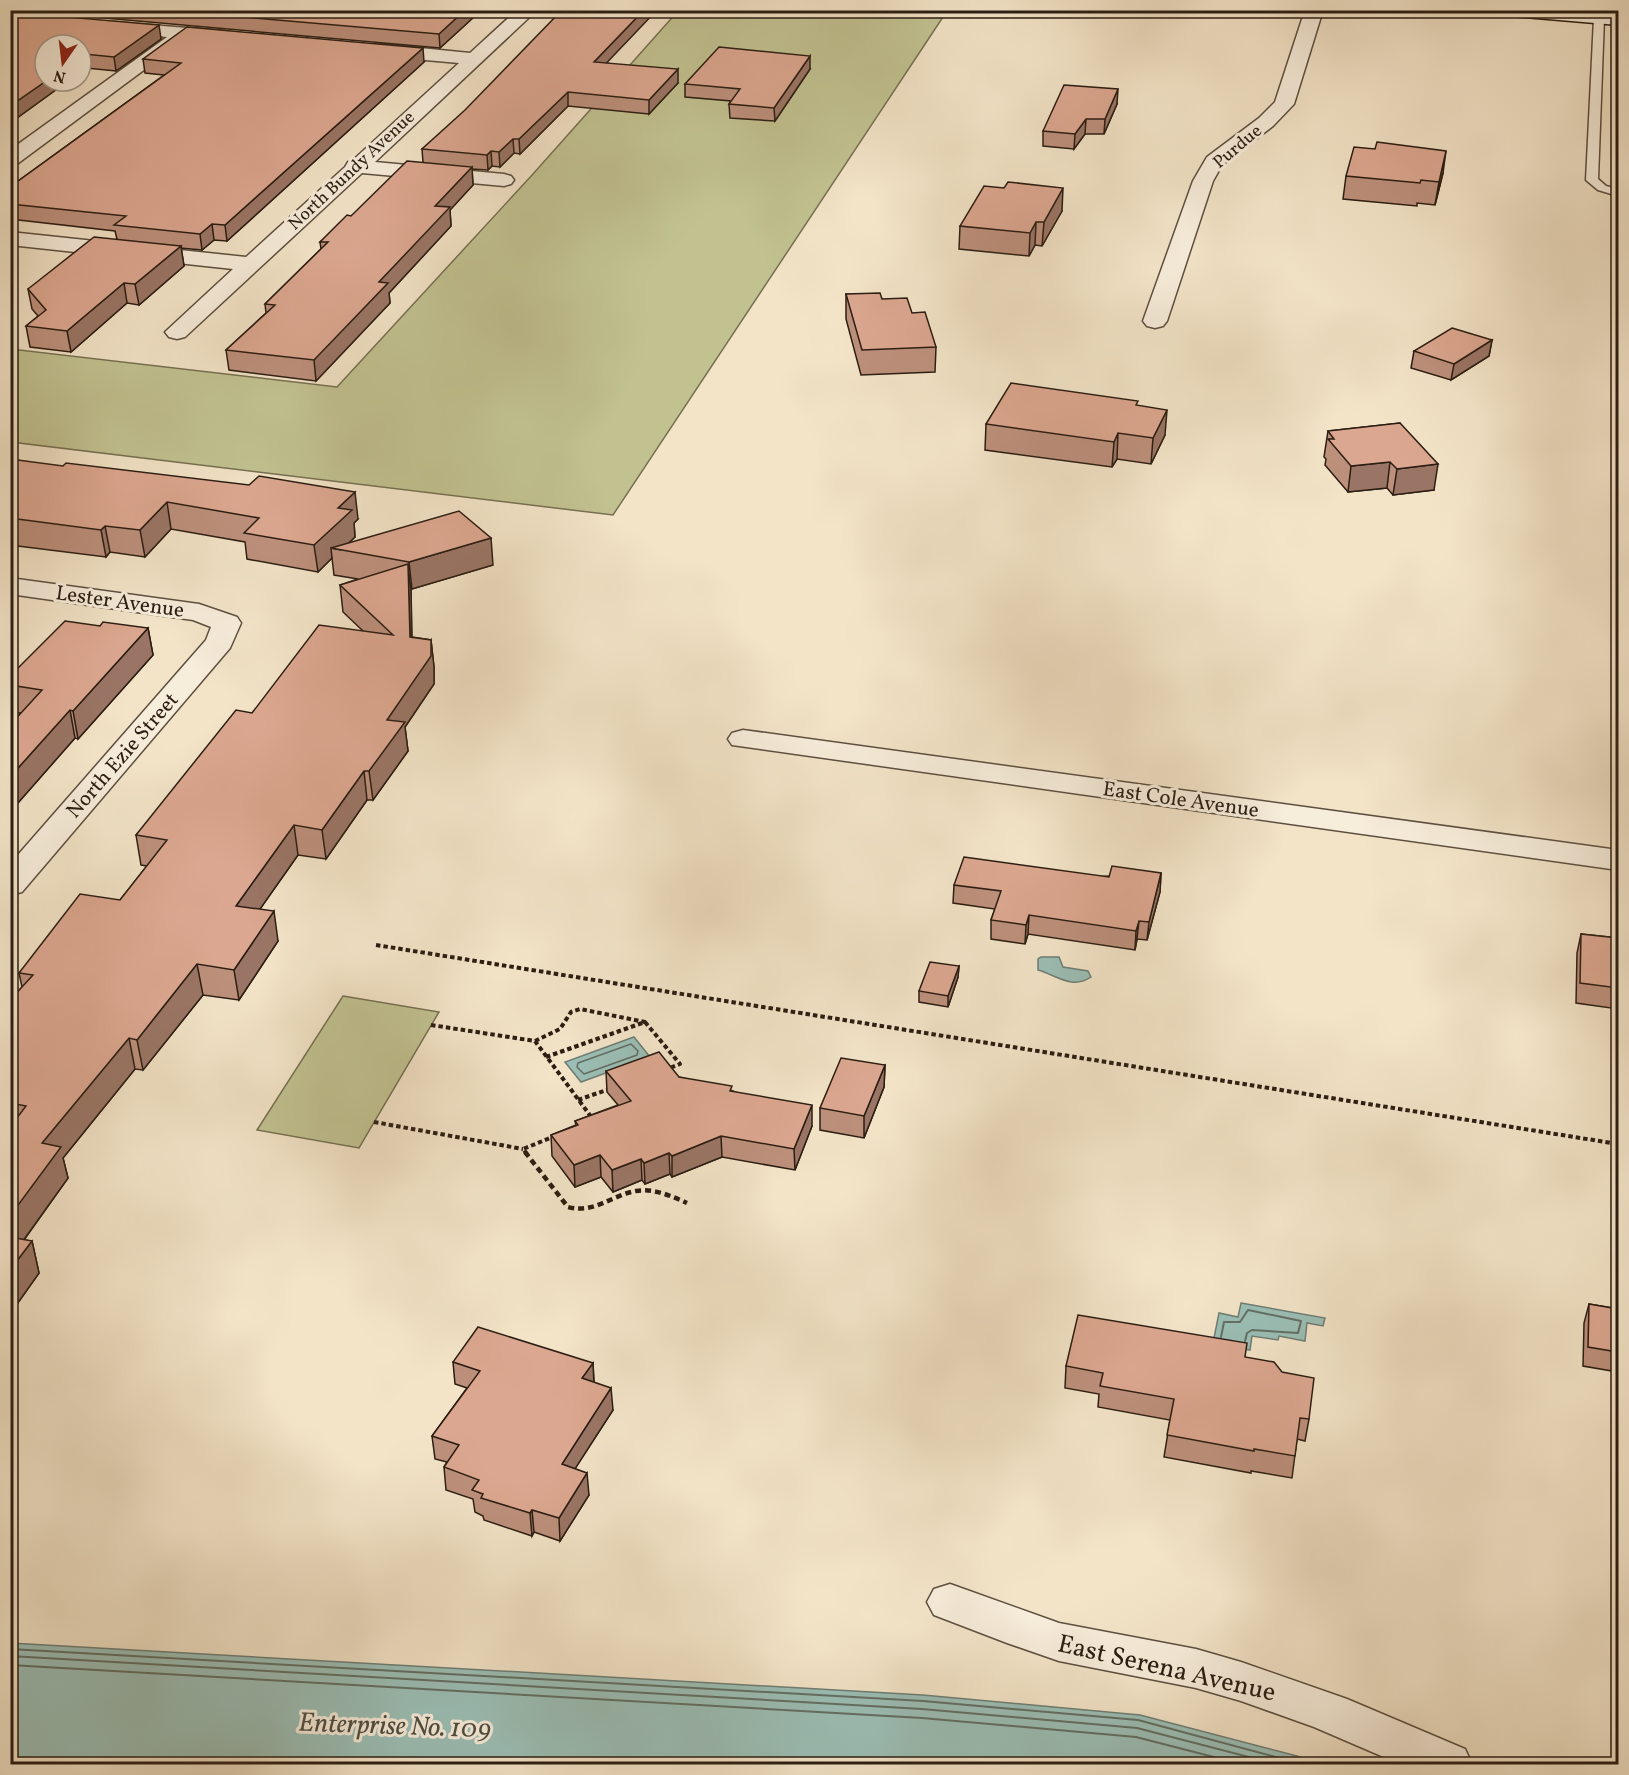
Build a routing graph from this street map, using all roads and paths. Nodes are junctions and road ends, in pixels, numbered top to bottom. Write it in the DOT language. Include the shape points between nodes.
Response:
graph roads {
  1 [pos="528,10"];
  2 [pos="1314,10"];
  3 [pos="1499,10"];
  4 [pos="1599,18"];
  5 [pos="1618,20"];
  6 [pos="92,25"];
  7 [pos="185,33"];
  8 [pos="243,38"];
  9 [pos="358,48"];
  10 [pos="473,59"];
  11 [pos="10,160"];
  12 [pos="355,166"];
  13 [pos="504,180"];
  14 [pos="1618,193"];
  15 [pos="10,238"];
  16 [pos="250,264"];
  17 [pos="1155,321"];
  18 [pos="177,332"];
  19 [pos="10,586"];
  20 [pos="227,623"];
  21 [pos="743,739"];
  22 [pos="1618,860"];
  23 [pos="10,885"];
  24 [pos="376,945"];
  25 [pos="645,1022"];
  26 [pos="431,1025"];
  27 [pos="535,1041"];
  28 [pos="546,1057"];
  29 [pos="657,1072"];
  30 [pos="623,1084"];
  31 [pos="578,1100"];
  32 [pos="374,1122"];
  33 [pos="584,1125"];
  34 [pos="564,1133"];
  35 [pos="1618,1144"];
  36 [pos="523,1149"];
  37 [pos="687,1203"];
  38 [pos="950,1602"];
  39 [pos="1448,1764"];
  1 -- 10 [label="street, North Bundy Avenue"];
  2 -- 17 [label="street, Purdue" via="1284,104 1214,161 1203,181"];
  3 -- 4 [label="street"];
  4 -- 5 [label="street"];
  4 -- 14 [label="lane" via="1592,180"];
  6 -- 7 [label="street"];
  7 -- 8 [label="street"];
  7 -- 11 [label="street"];
  9 -- 10 [label="street"];
  10 -- 12 [label="street, North Bundy Avenue"];
  12 -- 13 [label="street"];
  12 -- 16 [label="street, North Bundy Avenue"];
  15 -- 16 [label="street"];
  16 -- 18 [label="street, North Bundy Avenue"];
  19 -- 20 [label="street, Lester Avenue" via="199,612"];
  20 -- 23 [label="street, North Ezie Street" via="220,642"];
  21 -- 22 [label="street, East Cole Avenue"];
  24 -- 35 [label="path"];
  25 -- 27 [label="path" via="580,1009 571,1012 560,1029"];
  25 -- 28 [label="path"];
  25 -- 29 [label="path" via="680,1064"];
  26 -- 27 [label="path"];
  27 -- 28 [label="path"];
  28 -- 31 [label="path"];
  30 -- 31 [label="path"];
  31 -- 33 [label="path" via="594,1121"];
  32 -- 36 [label="path"];
  34 -- 36 [label="path"];
  36 -- 37 [label="path" via="568,1207 574,1209 587,1209 634,1191 660,1192"];
  38 -- 39 [label="street, East Serena Avenue" via="1026,1634 1207,1671 1288,1696"];
}
